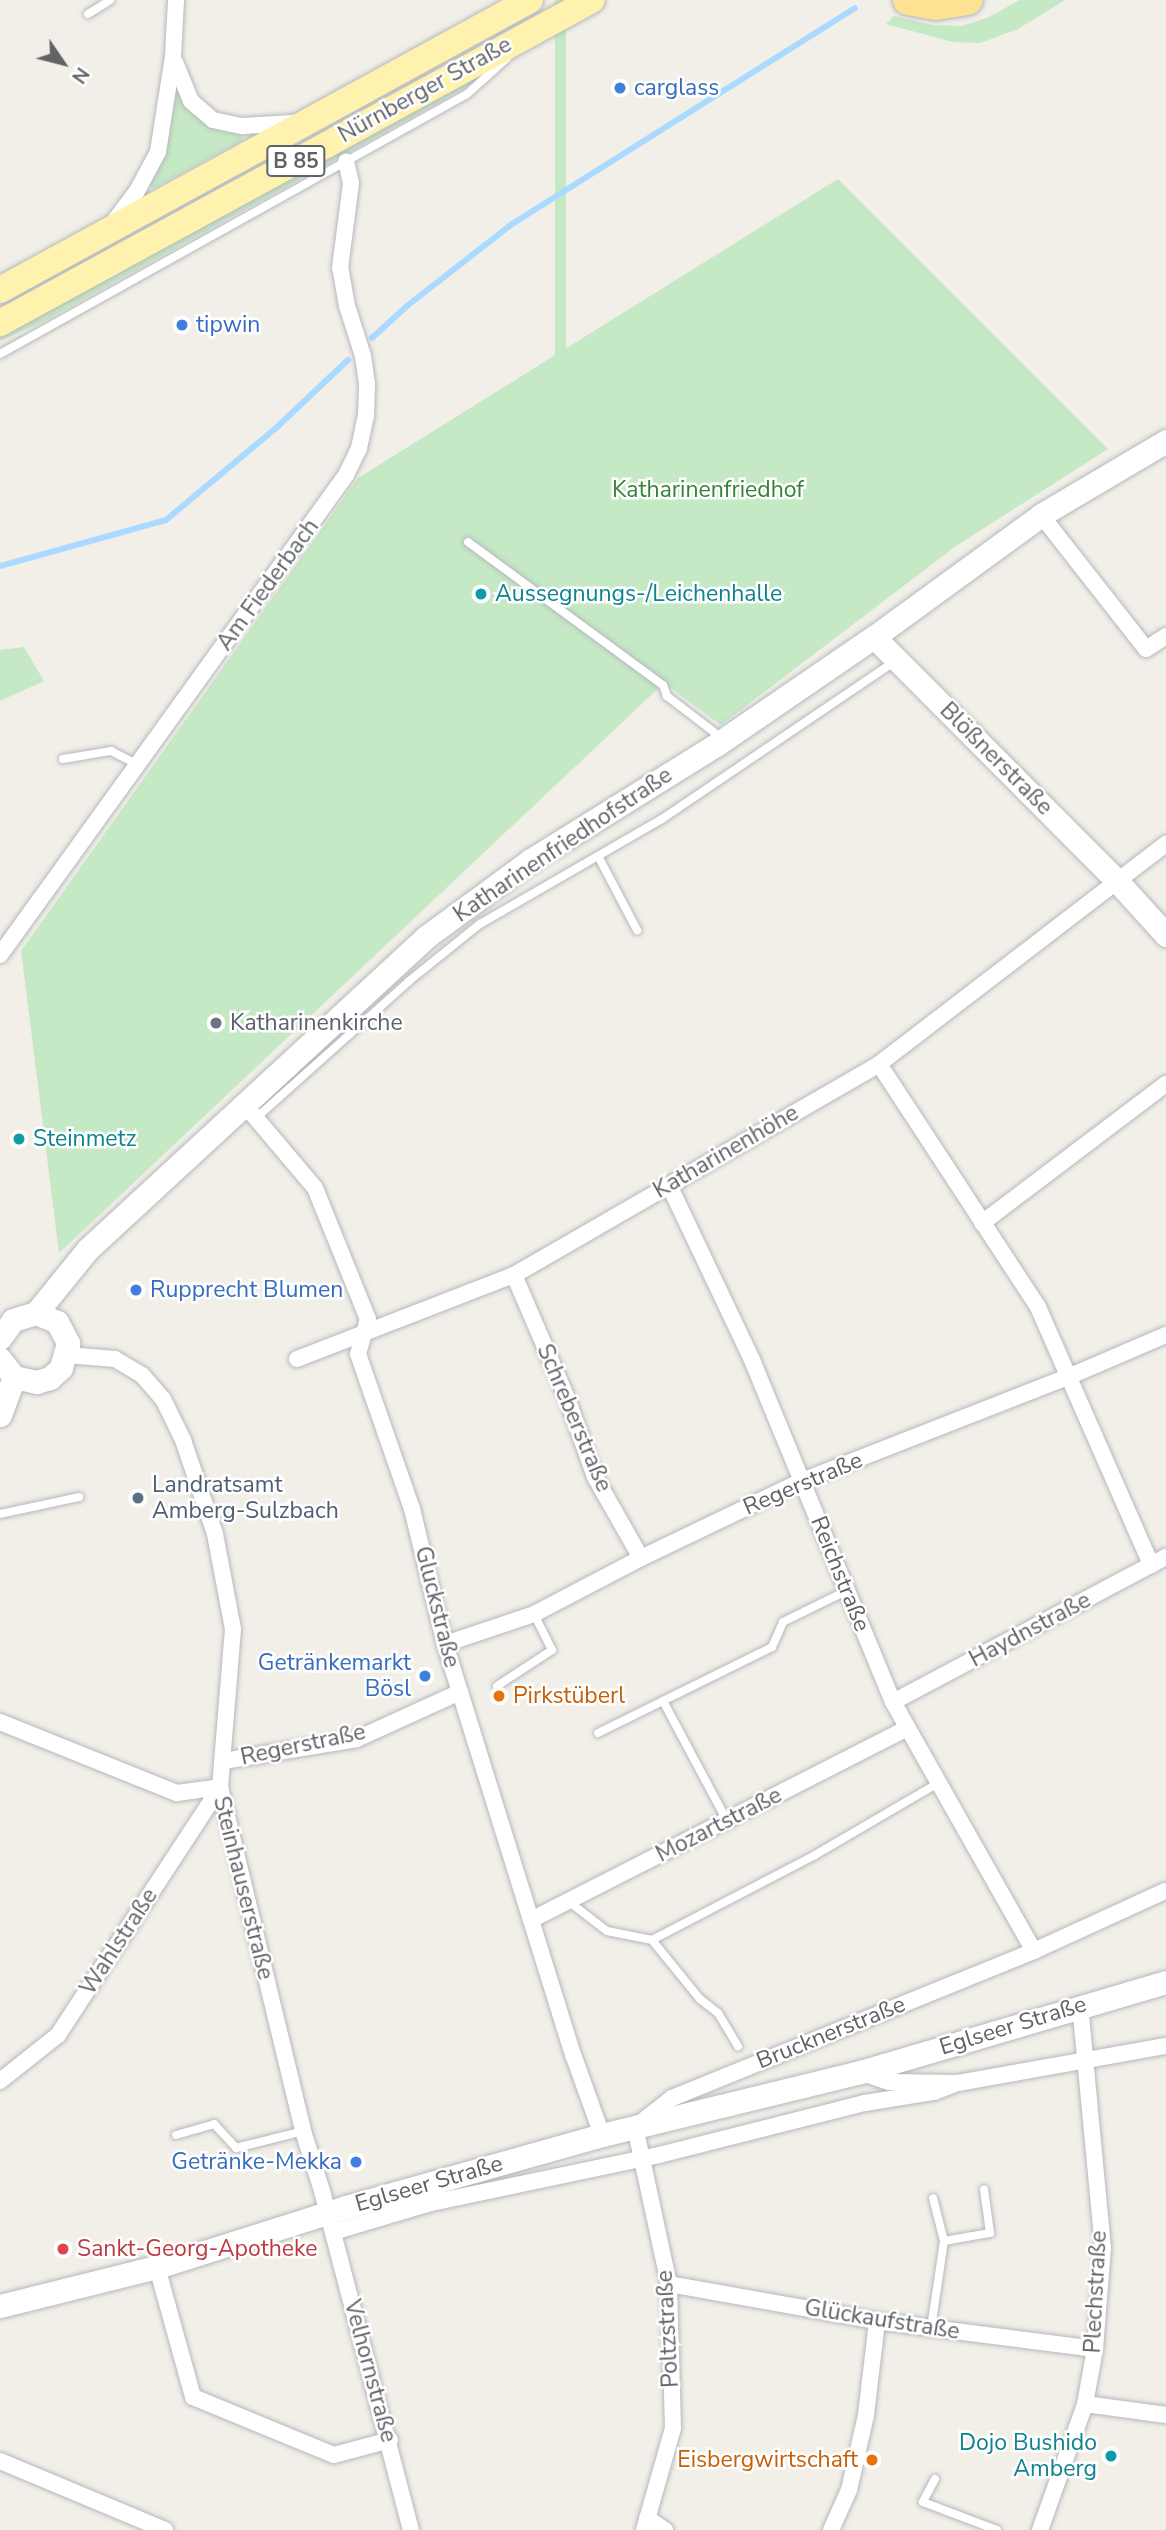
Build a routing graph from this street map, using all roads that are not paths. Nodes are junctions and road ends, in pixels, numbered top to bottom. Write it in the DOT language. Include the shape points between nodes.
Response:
graph roads {
  1 [pos="110,0"];
  2 [pos="176,0"];
  3 [pos="530,0"];
  4 [pos="592,0"];
  5 [pos="908,0"];
  6 [pos="968,0"];
  7 [pos="88,14"];
  8 [pos="527,34"];
  9 [pos="173,57"];
  10 [pos="306,122"];
  11 [pos="346,162"];
  12 [pos="106,231"];
  13 [pos="0,290"];
  14 [pos="0,323"];
  15 [pos="0,354"];
  16 [pos="1166,441"];
  17 [pos="1041,515"];
  18 [pos="468,542"];
  19 [pos="1166,636"];
  20 [pos="874,637"];
  21 [pos="897,660"];
  22 [pos="714,732"];
  23 [pos="63,759"];
  24 [pos="138,765"];
  25 [pos="1166,844"];
  26 [pos="598,856"];
  27 [pos="1117,881"];
  28 [pos="637,930"];
  29 [pos="1166,935"];
  30 [pos="0,955"];
  31 [pos="879,1064"];
  32 [pos="1166,1084"];
  33 [pos="250,1111"];
  34 [pos="669,1185"];
  35 [pos="982,1223"];
  36 [pos="514,1275"];
  37 [pos="36,1313"];
  38 [pos="362,1334"];
  39 [pos="1166,1335"];
  40 [pos="0,1338"];
  41 [pos="67,1355"];
  42 [pos="0,1359"];
  43 [pos="297,1359"];
  44 [pos="14,1377"];
  45 [pos="1068,1377"];
  46 [pos="0,1415"];
  47 [pos="802,1481"];
  48 [pos="79,1497"];
  49 [pos="0,1514"];
  50 [pos="641,1558"];
  51 [pos="1159,1561"];
  52 [pos="846,1591"];
  53 [pos="534,1614"];
  54 [pos="444,1644"];
  55 [pos="497,1686"];
  56 [pos="460,1692"];
  57 [pos="663,1701"];
  58 [pos="893,1702"];
  59 [pos="0,1722"];
  60 [pos="906,1729"];
  61 [pos="598,1733"];
  62 [pos="223,1761"];
  63 [pos="938,1783"];
  64 [pos="220,1787"];
  65 [pos="727,1821"];
  66 [pos="1165,1891"];
  67 [pos="568,1901"];
  68 [pos="531,1920"];
  69 [pos="652,1940"];
  70 [pos="1034,1951"];
  71 [pos="1166,1982"];
  72 [pos="1080,2005"];
  73 [pos="738,2046"];
  74 [pos="1166,2046"];
  75 [pos="1088,2062"];
  76 [pos="860,2072"];
  77 [pos="0,2081"];
  78 [pos="958,2082"];
  79 [pos="635,2127"];
  80 [pos="303,2131"];
  81 [pos="176,2135"];
  82 [pos="602,2135"];
  83 [pos="642,2158"];
  84 [pos="984,2189"];
  85 [pos="933,2197"];
  86 [pos="331,2223"];
  87 [pos="944,2242"];
  88 [pos="157,2267"];
  89 [pos="669,2284"];
  90 [pos="0,2306"];
  91 [pos="877,2321"];
  92 [pos="931,2328"];
  93 [pos="1095,2349"];
  94 [pos="1085,2404"];
  95 [pos="1166,2415"];
  96 [pos="390,2440"];
  97 [pos="0,2461"];
  98 [pos="935,2479"];
  99 [pos="645,2524"];
  100 [pos="165,2530"];
  101 [pos="411,2530"];
  102 [pos="665,2530"];
  103 [pos="831,2530"];
  104 [pos="998,2530"];
  105 [pos="1040,2530"];
  1 -- 7 [label="lane"];
  2 -- 9 [label="street"];
  3 -- 10 [label="main road, Nürnberger Straße / B 85"];
  4 -- 8 [label="main road, Nürnberger Straße / B 85"];
  5 -- 6 [label="highway" via="936,5"];
  8 -- 11 [label="lane" via="467,94"];
  8 -- 14 [label="main road, Nürnberger Straße / B 85"];
  9 -- 10 [label="street" via="191,101 213,120 242,126"];
  9 -- 12 [label="street" via="158,152 137,191"];
  10 -- 12 [label="main road, Nürnberger Straße / B 85"];
  11 -- 15 [label="lane"];
  11 -- 24 [label="street, Am Fiederbach" via="351,183 341,268 367,384 359,448 346,475"];
  12 -- 13 [label="main road, Nürnberger Straße / B 85"];
  16 -- 17 [label="street, Katharinenfriedhofstraße"];
  17 -- 19 [label="street" via="1146,649"];
  17 -- 20 [label="street, Katharinenfriedhofstraße"];
  18 -- 22 [label="lane" via="663,685 667,696"];
  20 -- 21 [label="street, Blößnerstraße"];
  20 -- 33 [label="street, Katharinenfriedhofstraße" via="716,745 531,860 426,937"];
  21 -- 26 [label="lane" via="760,755"];
  21 -- 27 [label="street, Blößnerstraße"];
  23 -- 24 [label="lane" via="110,751"];
  24 -- 30 [label="street, Am Fiederbach"];
  25 -- 27 [label="street"];
  26 -- 28 [label="lane"];
  26 -- 33 [label="lane" via="480,924"];
  27 -- 29 [label="street, Blößnerstraße"];
  27 -- 31 [label="street, Katharinenhöhe"];
  31 -- 34 [label="street, Katharinenhöhe"];
  31 -- 35 [label="street"];
  32 -- 35 [label="street"];
  33 -- 37 [label="street, Katharinenfriedhofstraße" via="89,1249"];
  33 -- 38 [label="street, Gluckstraße" via="315,1188 368,1319"];
  34 -- 36 [label="street, Katharinenhöhe"];
  34 -- 47 [label="street, Reichstraße" via="752,1360"];
  35 -- 45 [label="street" via="1038,1307"];
  36 -- 38 [label="street, Katharinenhöhe"];
  36 -- 50 [label="street, Schreberstraße" via="595,1477"];
  37 -- 40 [label="street" via="13,1320"];
  37 -- 41 [label="street" via="47,1316 64,1332"];
  38 -- 43 [label="street, Katharinenhöhe"];
  38 -- 54 [label="street, Gluckstraße" via="358,1354 412,1509"];
  39 -- 45 [label="street, Regerstraße"];
  41 -- 44 [label="street" via="50,1378 37,1382"];
  41 -- 62 [label="street" via="115,1359 142,1375 163,1399 183,1440 215,1534 233,1629"];
  42 -- 44 [label="street"];
  44 -- 46 [label="street"];
  45 -- 47 [label="street, Regerstraße"];
  45 -- 51 [label="street"];
  47 -- 50 [label="street, Regerstraße"];
  47 -- 52 [label="street, Reichstraße"];
  48 -- 49 [label="lane"];
  50 -- 53 [label="street, Regerstraße"];
  51 -- 58 [label="street, Haydnstraße"];
  52 -- 57 [label="lane" via="783,1622 772,1647"];
  52 -- 58 [label="street, Reichstraße"];
  53 -- 54 [label="street, Regerstraße"];
  53 -- 55 [label="lane" via="552,1650"];
  54 -- 56 [label="street, Gluckstraße"];
  56 -- 62 [label="street, Regerstraße" via="356,1739"];
  56 -- 68 [label="street, Gluckstraße"];
  57 -- 61 [label="lane"];
  57 -- 65 [label="lane"];
  58 -- 60 [label="street, Reichstraße"];
  59 -- 64 [label="street, Steinhauserstraße" via="177,1793"];
  60 -- 63 [label="street, Reichstraße"];
  60 -- 65 [label="street, Mozartstraße"];
  62 -- 64 [label="street"];
  63 -- 69 [label="lane" via="816,1855"];
  63 -- 70 [label="street, Reichstraße"];
  64 -- 77 [label="street, Wahlstraße" via="58,2035"];
  64 -- 80 [label="street, Steinhauserstraße"];
  65 -- 67 [label="street, Mozartstraße"];
  66 -- 70 [label="street, Brucknerstraße"];
  67 -- 68 [label="street, Mozartstraße"];
  67 -- 69 [label="lane" via="607,1931"];
  68 -- 82 [label="street, Gluckstraße"];
  69 -- 73 [label="lane" via="700,1999 718,2013"];
  70 -- 79 [label="street, Brucknerstraße" via="672,2098"];
  71 -- 72 [label="street, Eglseer Straße"];
  72 -- 75 [label="street, Plechstraße"];
  72 -- 76 [label="street, Eglseer Straße"];
  74 -- 75 [label="street, Eglseer Straße"];
  75 -- 78 [label="street, Eglseer Straße"];
  75 -- 93 [label="street, Plechstraße" via="1103,2248"];
  76 -- 78 [label="street, Eglseer Straße" via="889,2082"];
  76 -- 79 [label="street, Eglseer Straße"];
  78 -- 83 [label="street, Eglseer Straße" via="934,2092 865,2103"];
  79 -- 82 [label="street, Eglseer Straße"];
  79 -- 83 [label="street, Poltzstraße"];
  80 -- 81 [label="lane" via="236,2148 214,2124"];
  80 -- 86 [label="street, Steinhauserstraße"];
  82 -- 86 [label="street, Eglseer Straße"];
  83 -- 86 [label="street, Eglseer Straße"];
  83 -- 89 [label="street, Poltzstraße"];
  84 -- 87 [label="lane" via="990,2234"];
  85 -- 87 [label="lane"];
  86 -- 88 [label="street, Eglseer Straße"];
  86 -- 96 [label="street, Velhornstraße"];
  87 -- 92 [label="lane"];
  88 -- 90 [label="street, Eglseer Straße"];
  88 -- 96 [label="street" via="193,2397 334,2455"];
  89 -- 91 [label="street, Glückaufstraße"];
  89 -- 99 [label="street, Poltzstraße" via="673,2428"];
  91 -- 92 [label="street, Glückaufstraße"];
  91 -- 103 [label="street" via="866,2415 849,2490"];
  92 -- 93 [label="street, Glückaufstraße"];
  93 -- 94 [label="street, Plechstraße"];
  94 -- 95 [label="street"];
  94 -- 105 [label="street, Plechstraße"];
  96 -- 101 [label="street, Velhornstraße"];
  97 -- 100 [label="street"];
  98 -- 104 [label="lane" via="923,2502"];
  99 -- 102 [label="street"];
}
